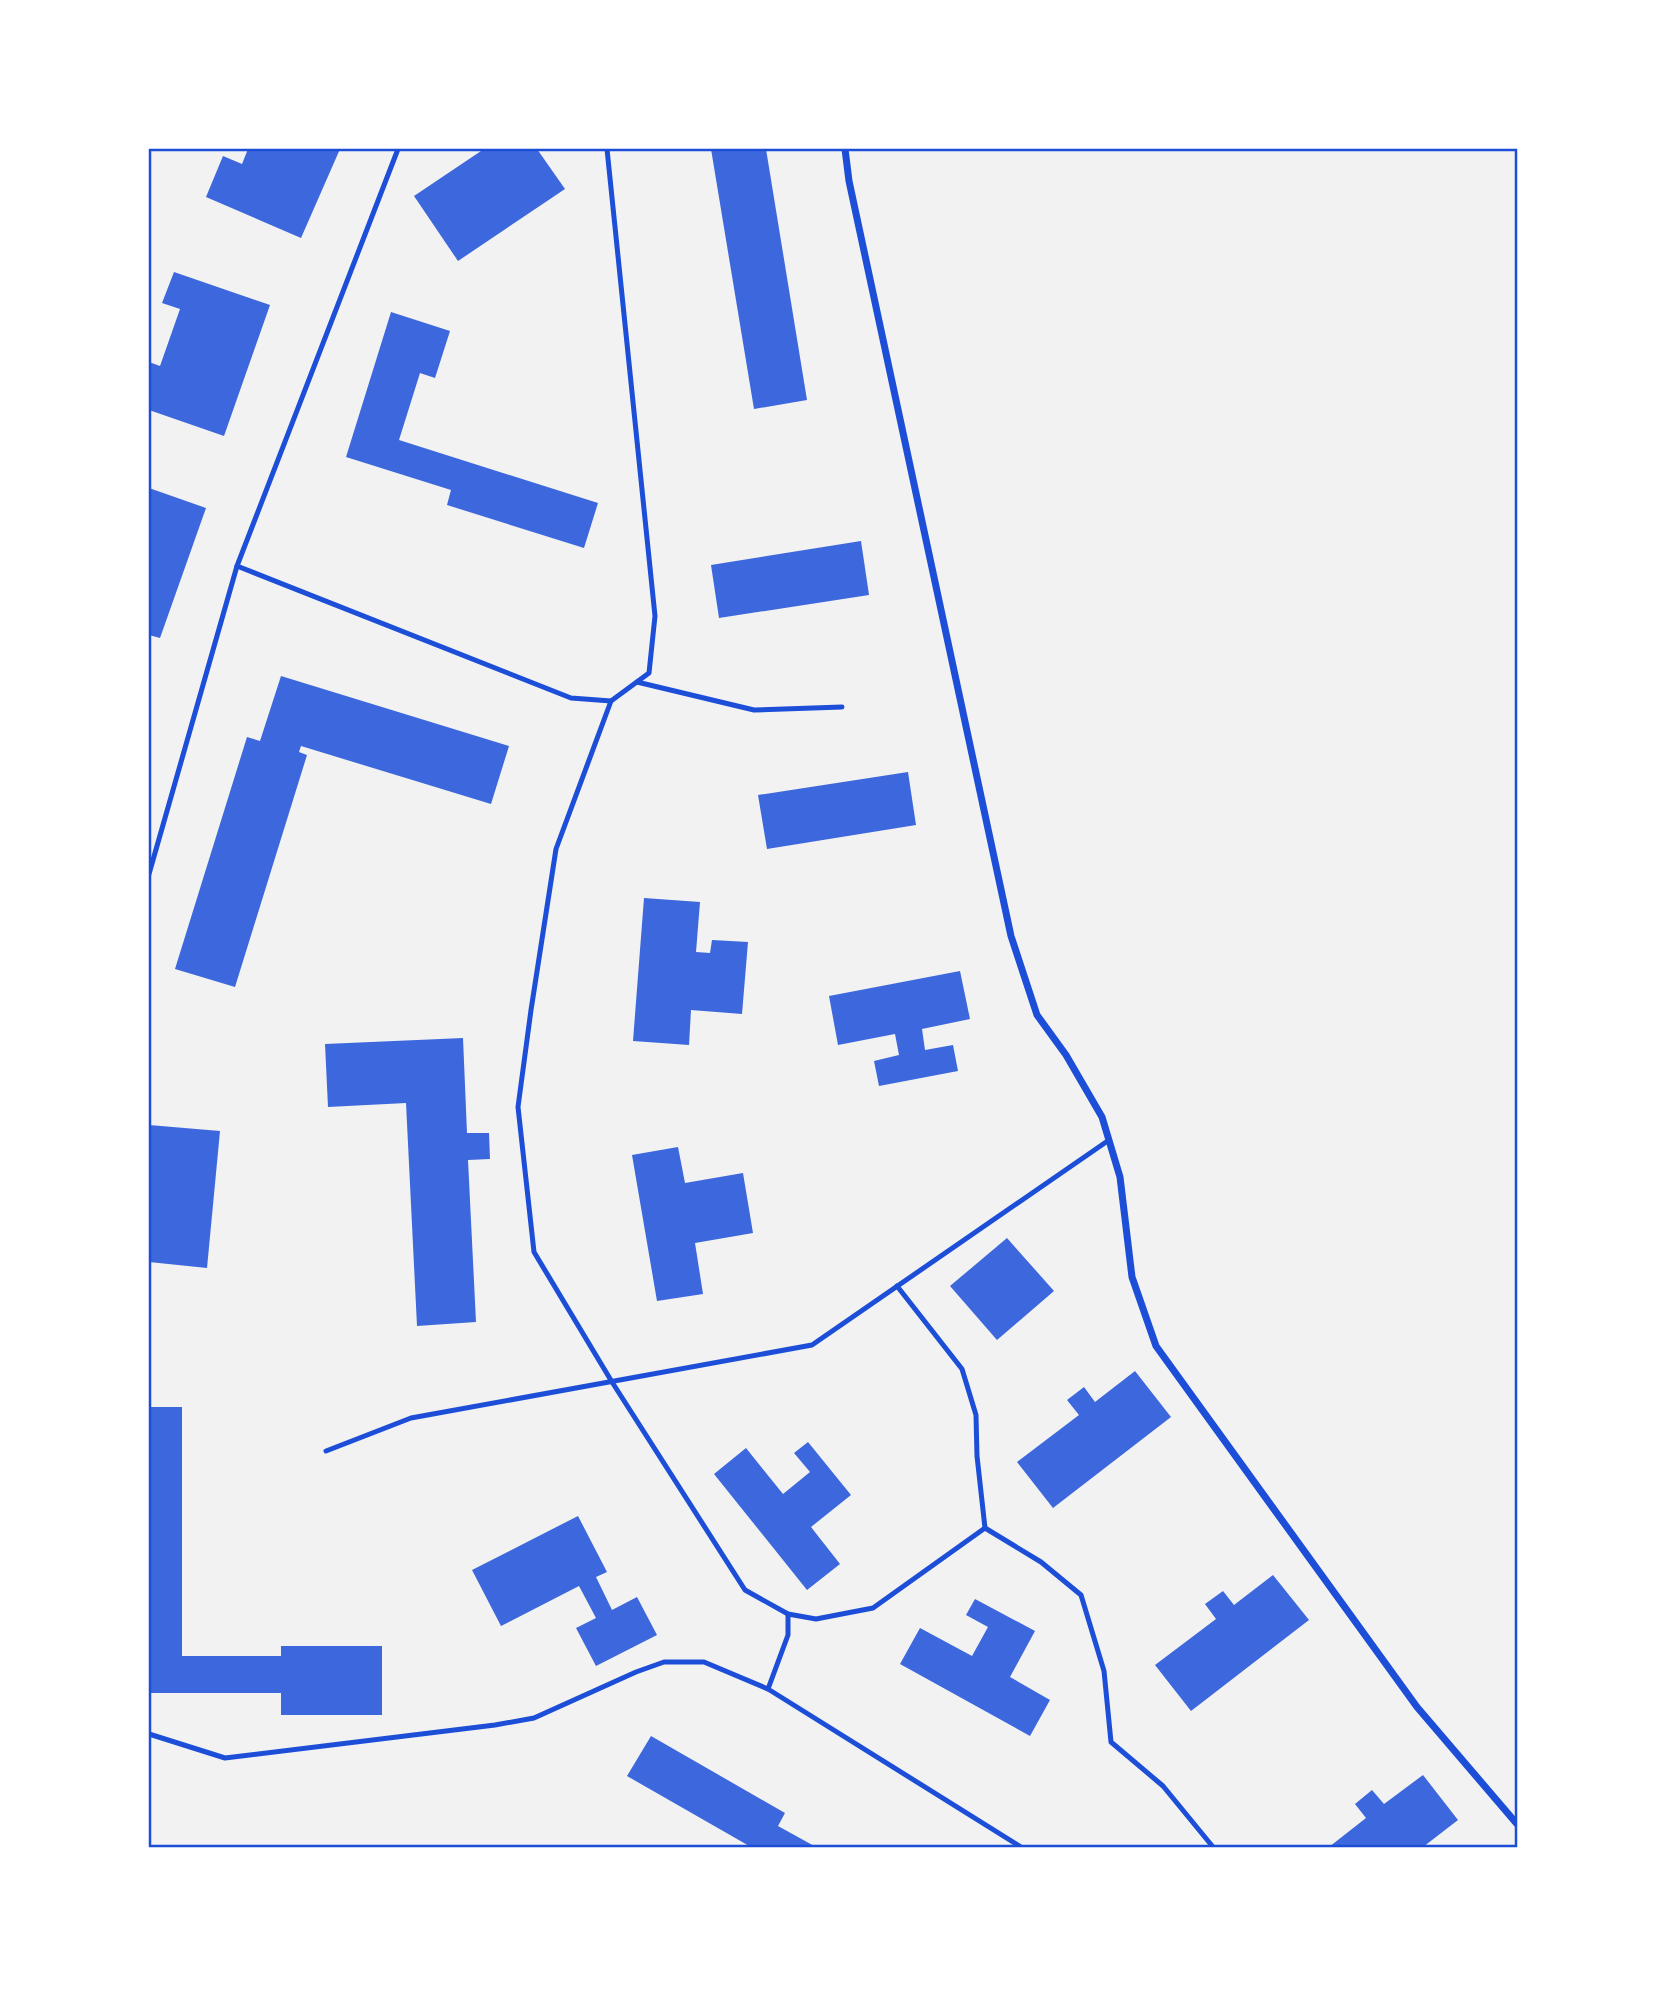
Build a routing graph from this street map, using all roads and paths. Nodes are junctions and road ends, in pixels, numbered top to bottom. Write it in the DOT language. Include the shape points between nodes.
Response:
graph roads {
  1 [pos="398,149"];
  2 [pos="607,149"];
  3 [pos="845,149"];
  4 [pos="237,566"];
  5 [pos="637,682"];
  6 [pos="611,702"];
  7 [pos="842,707"];
  8 [pos="149,874"];
  9 [pos="1109,1140"];
  10 [pos="897,1286"];
  11 [pos="612,1382"];
  12 [pos="326,1451"];
  13 [pos="985,1528"];
  14 [pos="788,1614"];
  15 [pos="768,1689"];
  16 [pos="149,1734"];
  17 [pos="1517,1824"];
  18 [pos="1021,1847"];
  19 [pos="1213,1847"];
  1 -- 4 [label="lane"];
  2 -- 5 [label="lane" via="655,616 649,673"];
  3 -- 9 [label="street" via="1011,936 1037,1015 1102,1116"];
  4 -- 6 [label="lane" via="571,698"];
  4 -- 8 [label="lane"];
  5 -- 6 [label="lane"];
  5 -- 7 [label="lane" via="754,710"];
  6 -- 11 [label="lane" via="556,849 518,1107 534,1252"];
  9 -- 10 [label="lane"];
  9 -- 17 [label="street" via="1120,1177 1132,1277 1156,1346 1417,1707"];
  10 -- 11 [label="lane" via="812,1345"];
  10 -- 13 [label="lane" via="962,1370 976,1415"];
  11 -- 12 [label="lane" via="411,1418"];
  11 -- 14 [label="lane" via="745,1590"];
  13 -- 14 [label="lane" via="873,1608 816,1619"];
  13 -- 19 [label="lane" via="1041,1562 1081,1595 1104,1671 1111,1742 1163,1786"];
  14 -- 15 [label="lane" via="788,1635"];
  15 -- 16 [label="lane" via="704,1662 664,1662 534,1718 495,1725 225,1758"];
  15 -- 18 [label="lane"];
}
